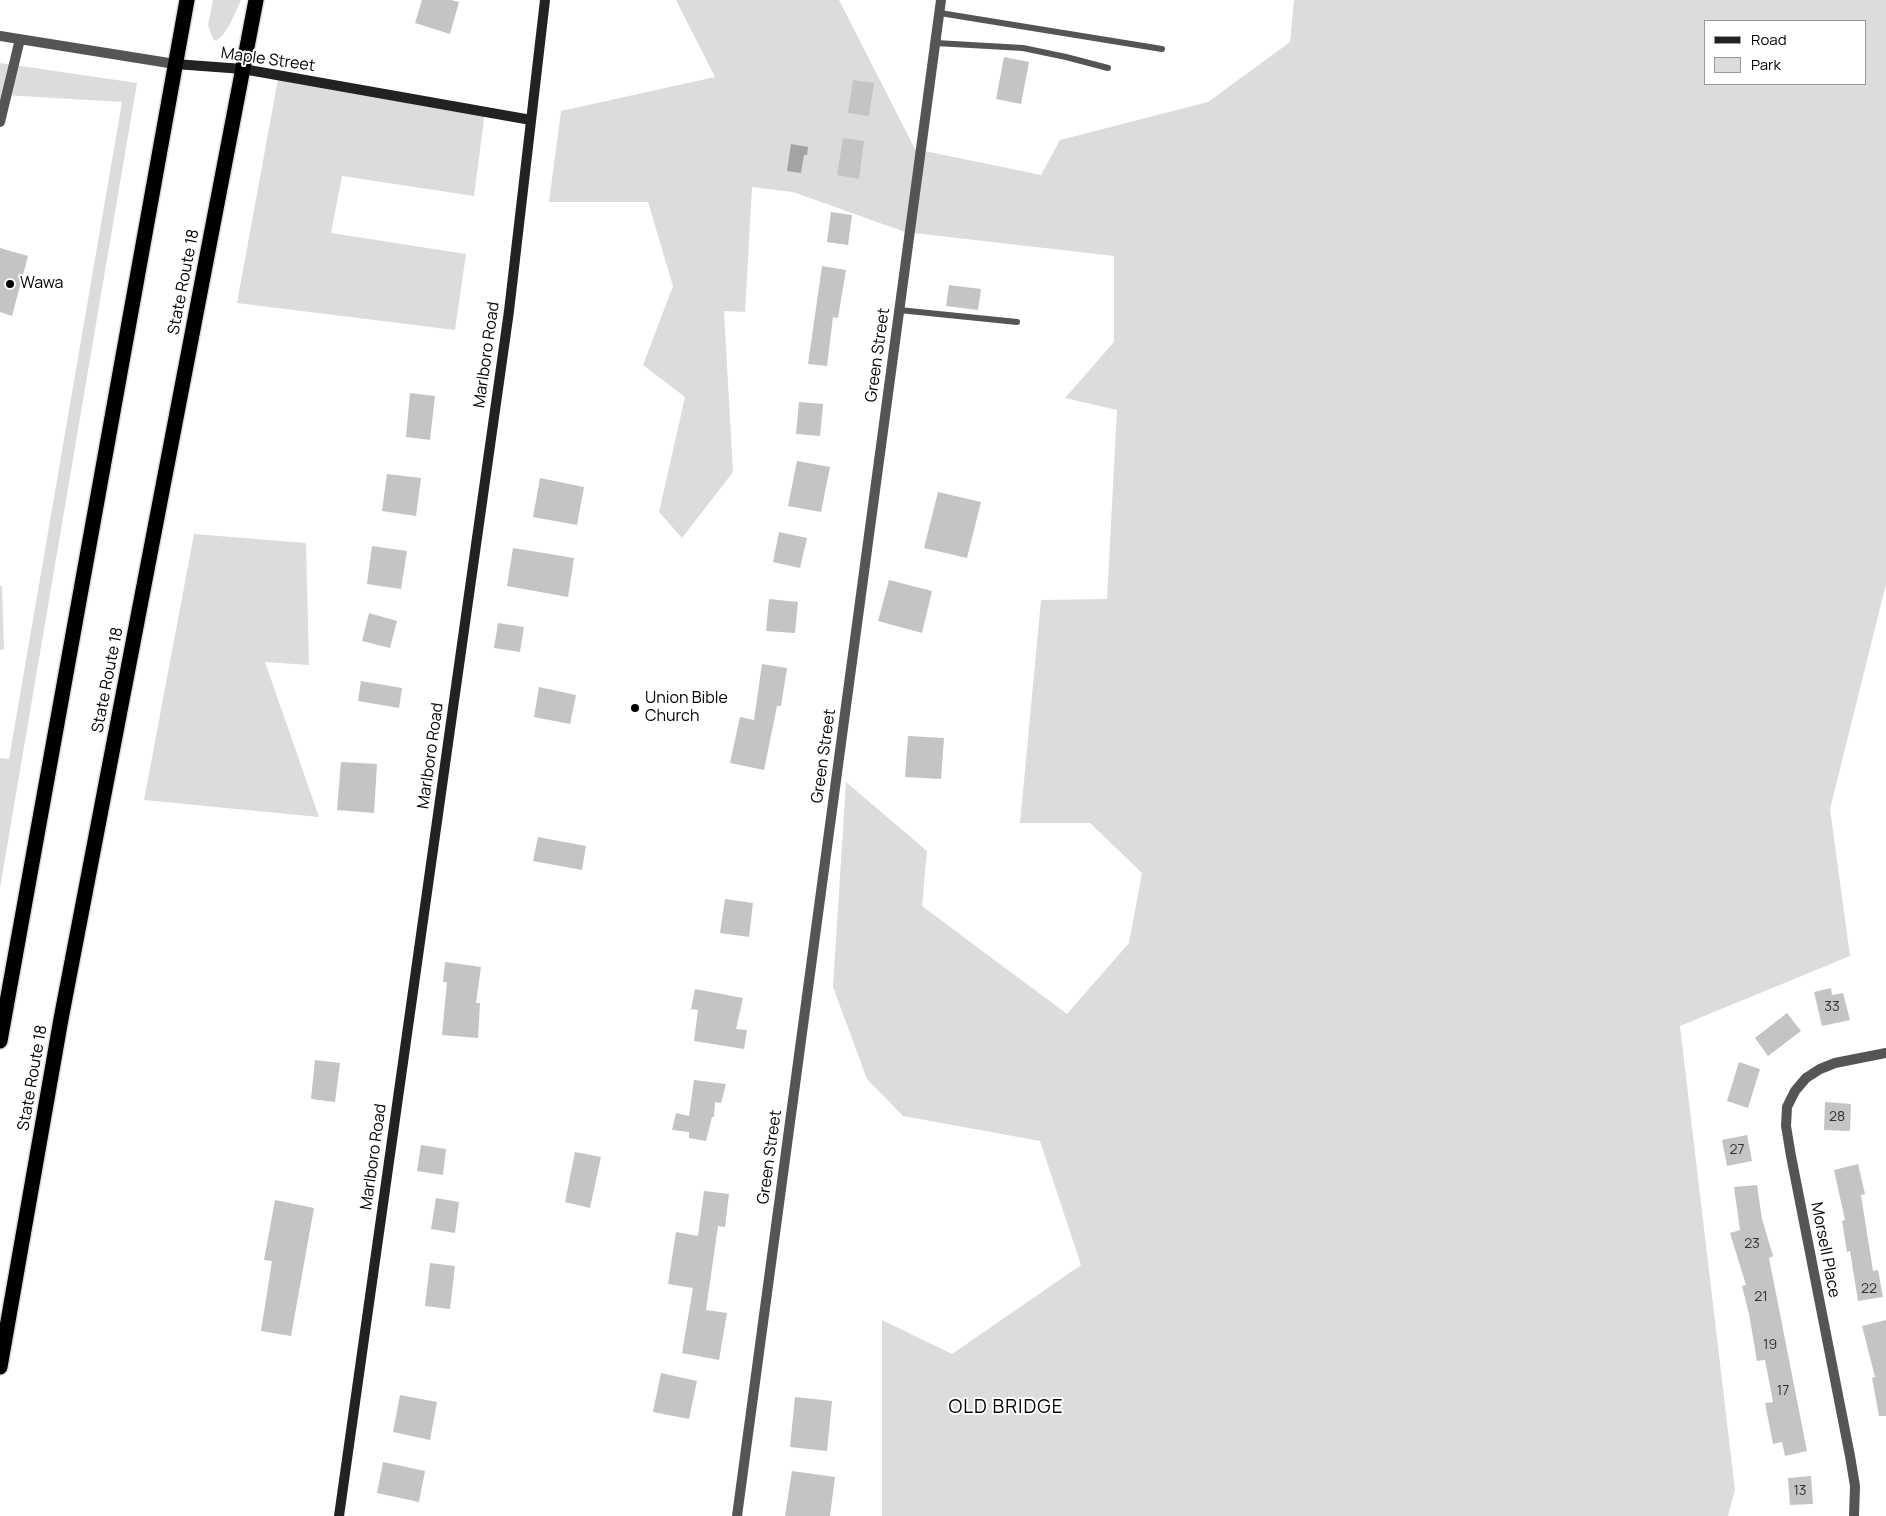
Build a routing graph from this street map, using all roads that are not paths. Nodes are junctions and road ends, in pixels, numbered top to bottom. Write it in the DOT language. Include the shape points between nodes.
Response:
graph roads {
  1 [pos="187,0"];
  2 [pos="256,0"];
  3 [pos="545,0"];
  4 [pos="941,0"];
  5 [pos="940,13"];
  6 [pos="0,36"];
  7 [pos="20,40"];
  8 [pos="936,43"];
  9 [pos="1162,49"];
  10 [pos="175,64"];
  11 [pos="1108,68"];
  12 [pos="243,69"];
  13 [pos="531,120"];
  14 [pos="0,122"];
  15 [pos="899,310"];
  16 [pos="1017,322"];
  17 [pos="0,1041"];
  18 [pos="1886,1053"];
  19 [pos="0,1367"];
  20 [pos="339,1516"];
  21 [pos="737,1516"];
  22 [pos="1854,1516"];
  1 -- 10 [label="highway"];
  2 -- 12 [label="highway, State Route 18"];
  3 -- 13 [label="street, Marlboro Road"];
  4 -- 5 [label="street, Green Street"];
  5 -- 8 [label="street, Green Street"];
  5 -- 9 [label="lane"];
  6 -- 7 [label="street, Maple Street"];
  7 -- 10 [label="street, Maple Street"];
  7 -- 14 [label="street"];
  8 -- 11 [label="lane" via="1023,48"];
  8 -- 15 [label="street, Green Street"];
  10 -- 12 [label="street, Maple Street"];
  10 -- 17 [label="highway"];
  12 -- 13 [label="street, Maple Street"];
  12 -- 19 [label="highway, State Route 18" via="61,1019"];
  13 -- 20 [label="street, Marlboro Road" via="509,311"];
  15 -- 16 [label="lane"];
  15 -- 21 [label="street, Green Street"];
  18 -- 22 [label="street, Morsell Place" via="1820,1069 1806,1078 1787,1107 1786,1126 1791,1156 1855,1486"];
}
